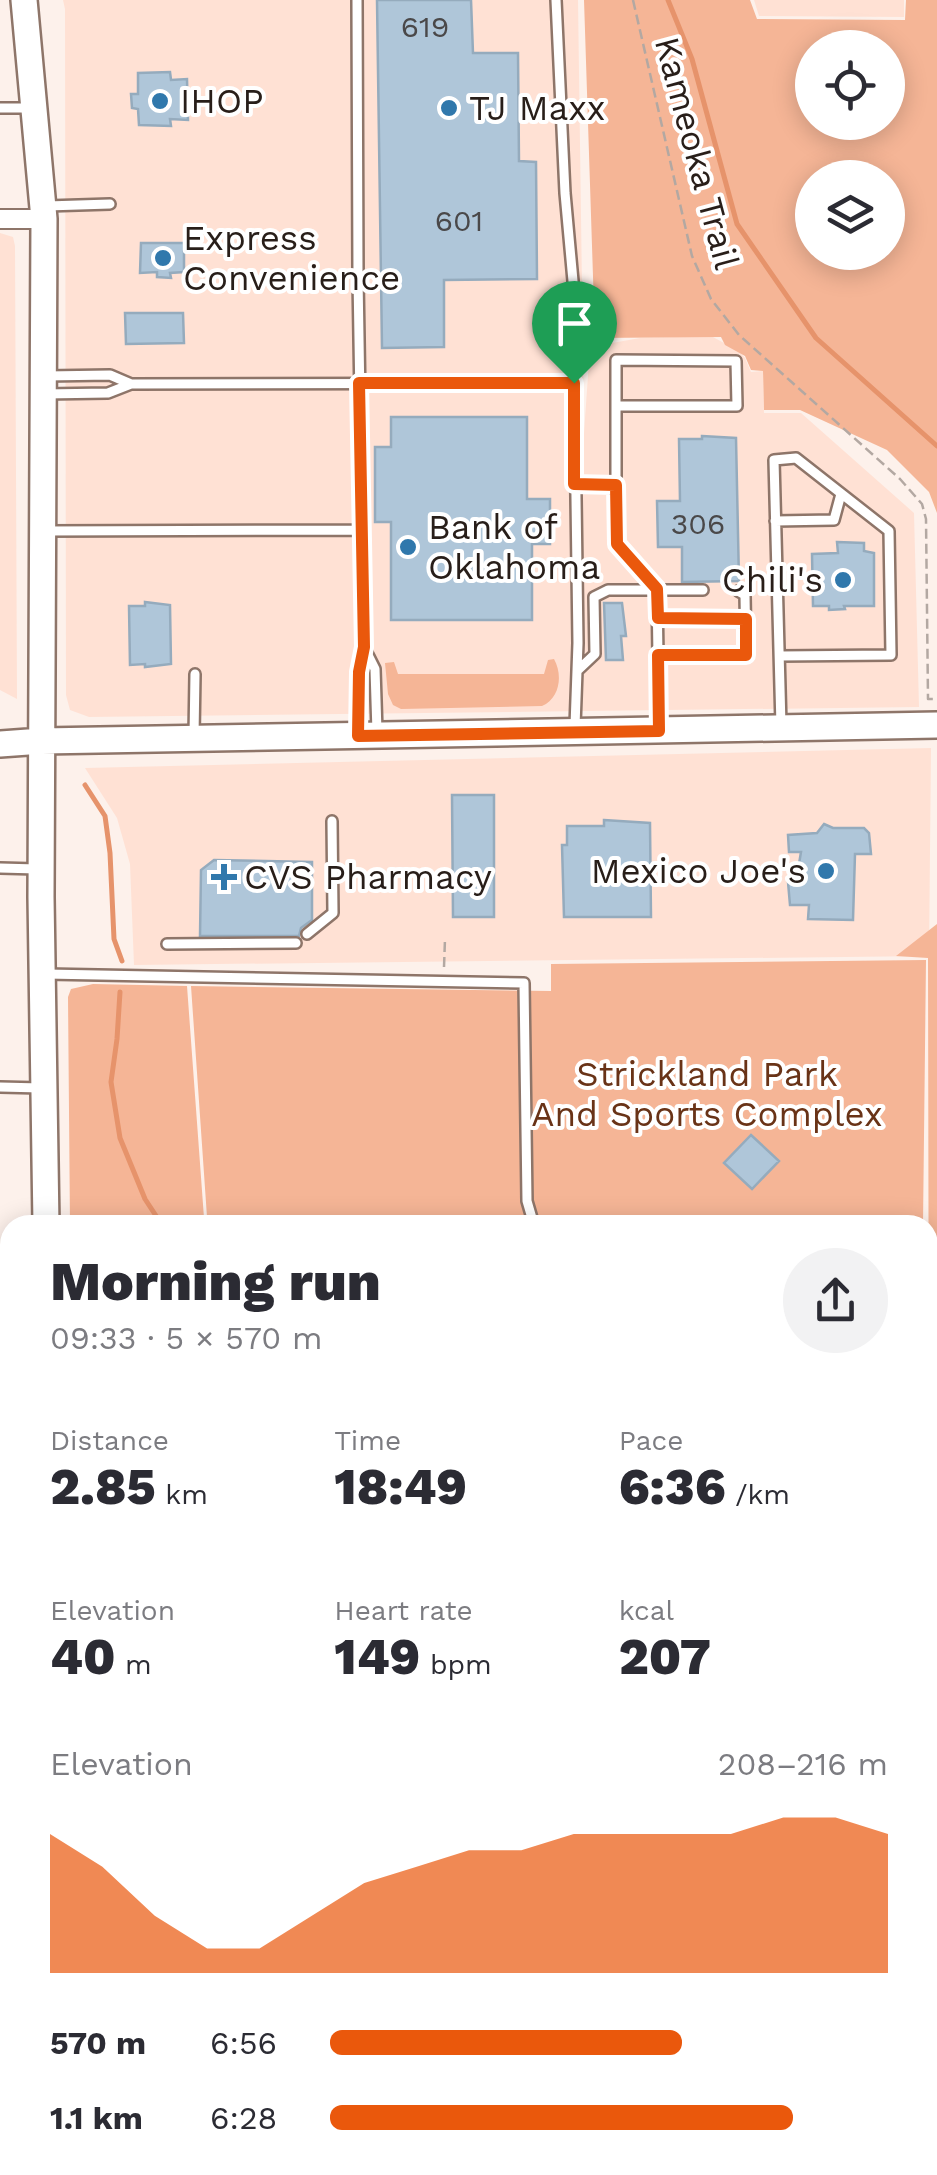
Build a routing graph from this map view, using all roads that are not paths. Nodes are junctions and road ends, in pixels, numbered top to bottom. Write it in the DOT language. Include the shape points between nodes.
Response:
graph roads {
  1 [pos="24,0"];
  2 [pos="358,0"];
  3 [pos="556,0"];
  4 [pos="0,108"];
  5 [pos="35,108"];
  6 [pos="110,204"];
  7 [pos="43,213"];
  8 [pos="0,219"];
  9 [pos="359,383"];
  10 [pos="574,383"];
  11 [pos="131,384"];
  12 [pos="43,385"];
  13 [pos="616,406"];
  14 [pos="574,484"];
  15 [pos="616,485"];
  16 [pos="841,494"];
  17 [pos="775,521"];
  18 [pos="362,530"];
  19 [pos="43,531"];
  20 [pos="657,589"];
  21 [pos="703,590"];
  22 [pos="738,591"];
  23 [pos="658,618"];
  24 [pos="746,619"];
  25 [pos="364,647"];
  26 [pos="658,655"];
  27 [pos="780,656"];
  28 [pos="576,671"];
  29 [pos="195,674"];
  30 [pos="937,725"];
  31 [pos="781,729"];
  32 [pos="659,731"];
  33 [pos="575,732"];
  34 [pos="368,736"];
  35 [pos="194,739"];
  36 [pos="42,741"];
  37 [pos="0,744"];
  38 [pos="332,821"];
  39 [pos="0,868"];
  40 [pos="41,869"];
  41 [pos="307,934"];
  42 [pos="296,942"];
  43 [pos="167,944"];
  44 [pos="42,974"];
  45 [pos="0,1087"];
  46 [pos="44,1088"];
  47 [pos="46,1215"];
  48 [pos="531,1215"];
  1 -- 5 [label="main road"];
  2 -- 9 [label="lane"];
  3 -- 10 [label="lane"];
  4 -- 5 [label="lane"];
  5 -- 7 [label="main road"];
  6 -- 7 [label="lane"];
  7 -- 8 [label="street"];
  7 -- 12 [label="main road"];
  9 -- 10 [label="lane"];
  9 -- 11 [label="lane"];
  9 -- 18 [label="lane"];
  10 -- 14 [label="lane"];
  11 -- 12 [label="lane" via="108,394"];
  11 -- 12 [label="lane" via="110,374"];
  12 -- 19 [label="main road"];
  13 -- 13 [label="lane" via="616,360 736,361 737,406"];
  13 -- 15 [label="lane"];
  14 -- 15 [label="lane"];
  14 -- 28 [label="lane"];
  15 -- 20 [label="lane" via="617,544"];
  16 -- 17 [label="lane" via="834,520"];
  16 -- 17 [label="lane" via="796,458 774,460"];
  16 -- 27 [label="lane" via="889,530 891,655"];
  17 -- 27 [label="lane"];
  18 -- 19 [label="lane"];
  18 -- 25 [label="lane"];
  19 -- 36 [label="main road"];
  20 -- 21 [label="lane"];
  20 -- 23 [label="lane"];
  20 -- 28 [label="lane" via="608,590 594,597 595,654"];
  22 -- 24 [label="lane" via="745,595"];
  23 -- 24 [label="lane"];
  23 -- 26 [label="lane"];
  24 -- 26 [label="lane" via="746,655"];
  25 -- 34 [label="lane" via="359,672"];
  25 -- 34 [label="lane" via="375,669"];
  26 -- 32 [label="lane"];
  27 -- 31 [label="lane"];
  28 -- 33 [label="lane"];
  29 -- 35 [label="lane"];
  30 -- 31 [label="main road"];
  31 -- 32 [label="main road"];
  32 -- 33 [label="main road"];
  33 -- 34 [label="main road"];
  34 -- 35 [label="main road"];
  35 -- 36 [label="main road"];
  36 -- 37 [label="main road"];
  36 -- 40 [label="main road"];
  38 -- 41 [label="lane" via="333,913"];
  39 -- 40 [label="lane"];
  40 -- 44 [label="main road"];
  42 -- 43 [label="lane"];
  44 -- 46 [label="main road"];
  44 -- 48 [label="lane" via="524,983"];
  45 -- 46 [label="lane"];
  46 -- 47 [label="main road"];
}
